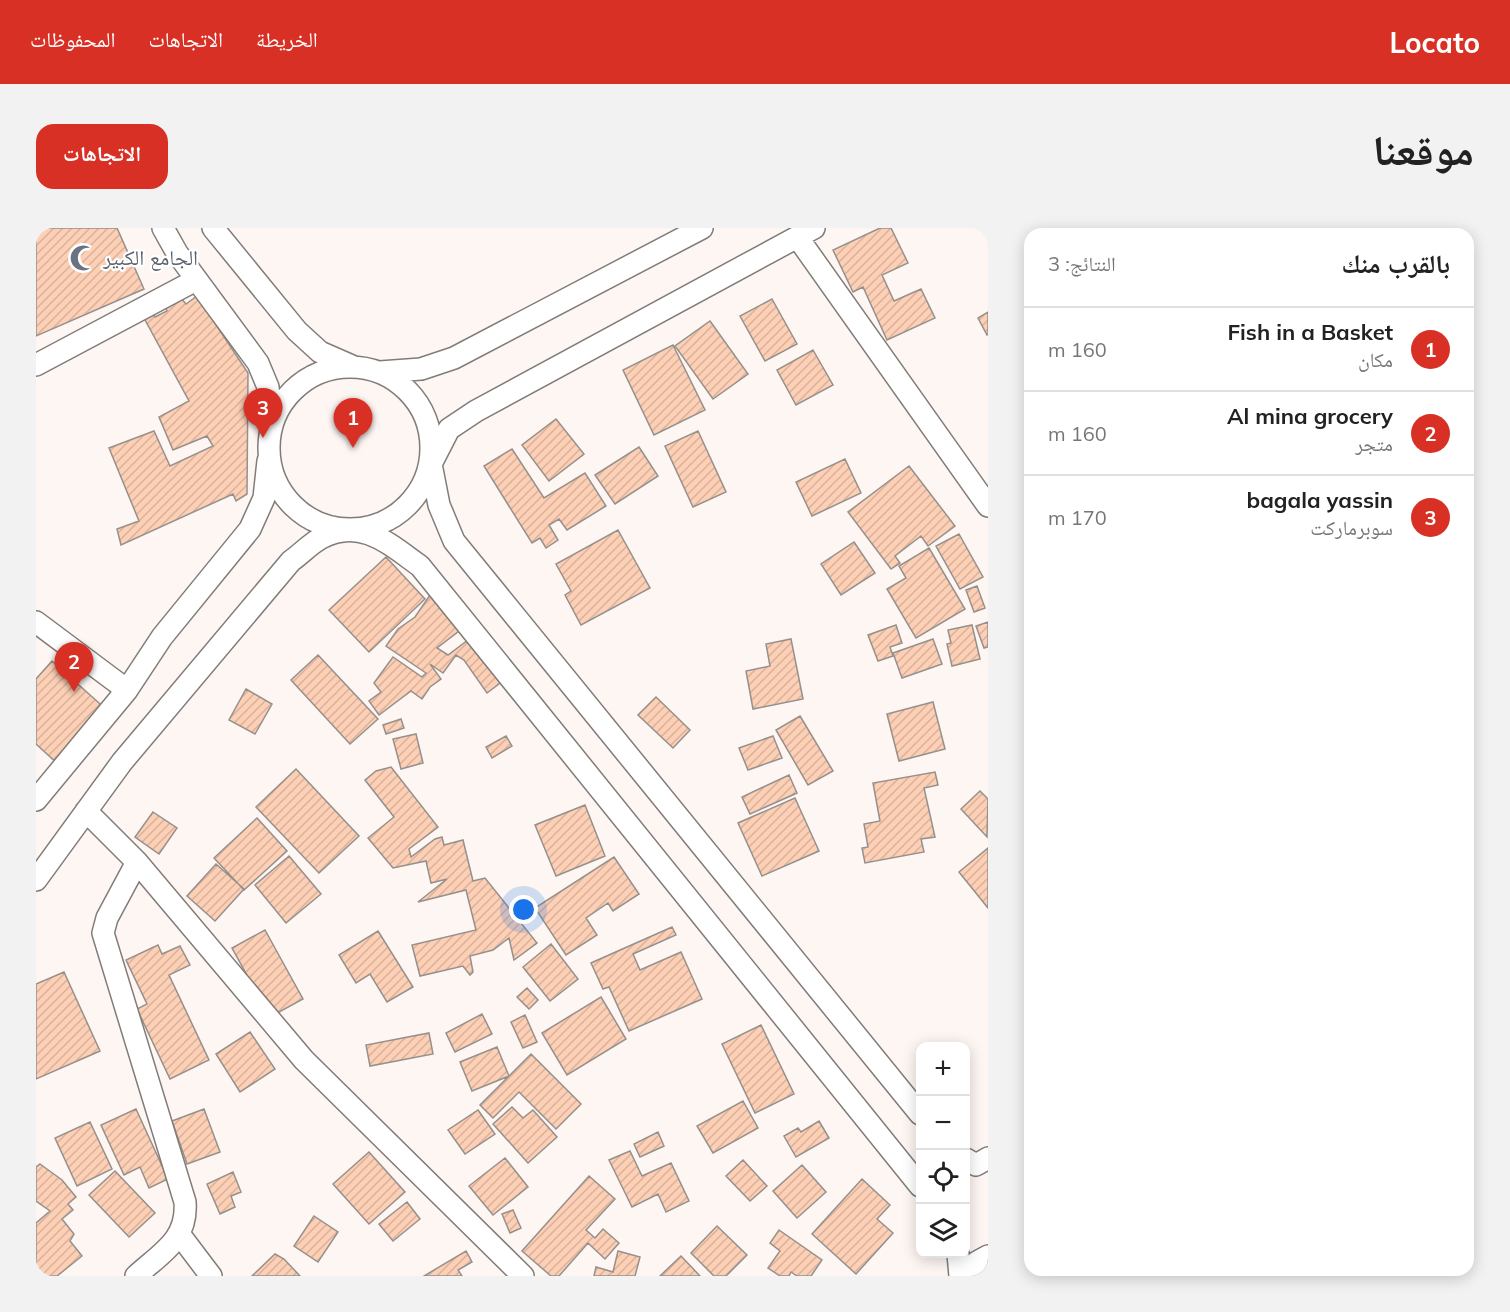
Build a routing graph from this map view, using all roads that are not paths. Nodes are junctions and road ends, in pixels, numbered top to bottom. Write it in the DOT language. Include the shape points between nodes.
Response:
graph roads {
  1 [pos="163,228"];
  2 [pos="213,228"];
  3 [pos="702,228"];
  4 [pos="806,233"];
  5 [pos="196,280"];
  6 [pos="36,365"];
  7 [pos="353,366"];
  8 [pos="380,372"];
  9 [pos="272,426"];
  10 [pos="269,452"];
  11 [pos="430,464"];
  12 [pos="988,506"];
  13 [pos="356,529"];
  14 [pos="36,622"];
  15 [pos="127,690"];
  16 [pos="36,800"];
  17 [pos="86,811"];
  18 [pos="137,862"];
  19 [pos="36,880"];
  20 [pos="916,1108"];
  21 [pos="916,1180"];
  22 [pos="180,1235"];
  23 [pos="970,1251"];
  24 [pos="988,1254"];
  25 [pos="958,1258"];
  26 [pos="136,1276"];
  27 [pos="211,1276"];
  28 [pos="523,1276"];
  29 [pos="960,1276"];
  30 [pos="966,1276"];
  1 -- 5 [label="street"];
  2 -- 7 [label="street" via="297,331 320,352"];
  3 -- 8 [label="street" via="454,358 421,369"];
  4 -- 11 [label="street" via="476,411 449,429"];
  4 -- 12 [label="street"];
  5 -- 6 [label="street"];
  5 -- 9 [label="street" via="258,363 268,387"];
  7 -- 8 [label="street"];
  7 -- 9 [label="street" via="326,370 302,382 283,402"];
  8 -- 11 [label="street" via="405,387 422,409 431,435"];
  9 -- 10 [label="street"];
  10 -- 13 [label="street" via="274,477 294,505 307,516 331,526"];
  10 -- 15 [label="street" via="264,498 250,529 162,637"];
  11 -- 13 [label="street" via="421,488 404,508 382,522"];
  11 -- 20 [label="street" via="439,505 454,541"];
  13 -- 17 [label="street" via="321,538 291,561 122,762"];
  13 -- 21 [label="street" via="387,542 420,566"];
  14 -- 15 [label="street"];
  15 -- 16 [label="street"];
  17 -- 18 [label="street"];
  17 -- 19 [label="street"];
  18 -- 22 [label="street" via="103,933 185,1202"];
  18 -- 28 [label="street" via="304,1060"];
  22 -- 26 [label="street"];
  22 -- 27 [label="street"];
  23 -- 24 [label="street"];
  24 -- 30 [label="street"];
  25 -- 29 [label="street"];
}
